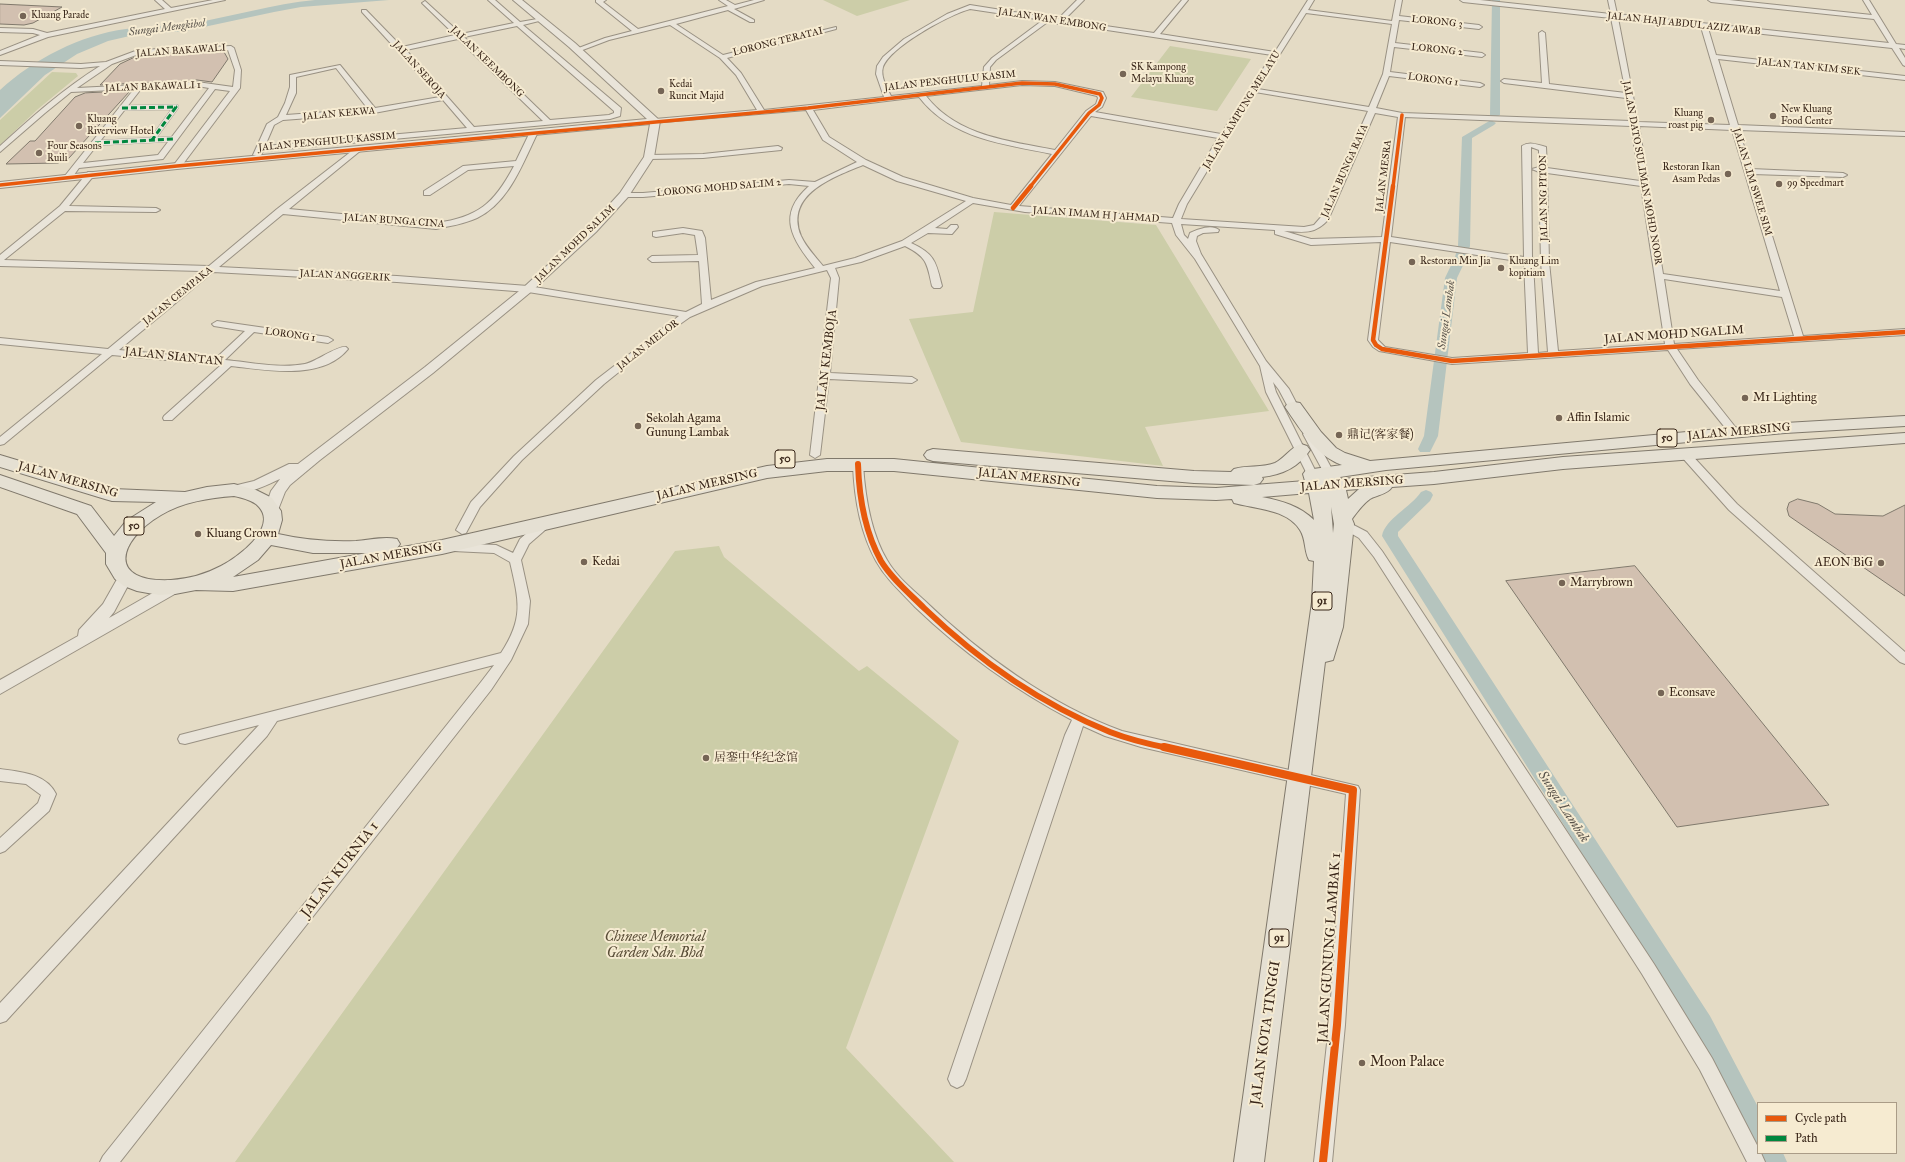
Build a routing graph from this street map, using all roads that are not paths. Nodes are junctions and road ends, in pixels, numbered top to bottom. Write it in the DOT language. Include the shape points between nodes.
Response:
graph roads {
  1 [pos="158,0"];
  2 [pos="184,0"];
  3 [pos="222,0"];
  4 [pos="491,0"];
  5 [pos="516,0"];
  6 [pos="602,0"];
  7 [pos="722,0"];
  8 [pos="761,0"];
  9 [pos="1081,0"];
  10 [pos="1185,0"];
  11 [pos="1311,0"];
  12 [pos="1399,0"];
  13 [pos="1463,0"];
  14 [pos="1538,0"];
  15 [pos="1611,0"];
  16 [pos="1711,0"];
  17 [pos="1866,0"];
  18 [pos="425,3"];
  19 [pos="188,7"];
  20 [pos="732,8"];
  21 [pos="1539,8"];
  22 [pos="169,10"];
  23 [pos="364,11"];
  24 [pos="1304,11"];
  25 [pos="1614,16"];
  26 [pos="1876,17"];
  27 [pos="541,19"];
  28 [pos="1047,20"];
  29 [pos="1395,20"];
  30 [pos="752,21"];
  31 [pos="1058,22"];
  32 [pos="519,24"];
  33 [pos="672,24"];
  34 [pos="1704,26"];
  35 [pos="1479,27"];
  36 [pos="834,28"];
  37 [pos="0,30"];
  38 [pos="638,32"];
  39 [pos="1542,33"];
  40 [pos="46,35"];
  41 [pos="1154,36"];
  42 [pos="461,37"];
  43 [pos="1392,45"];
  44 [pos="1893,46"];
  45 [pos="1905,47"];
  46 [pos="575,48"];
  47 [pos="8,49"];
  48 [pos="402,49"];
  49 [pos="0,53"];
  50 [pos="1277,54"];
  51 [pos="1482,55"];
  52 [pos="722,57"];
  53 [pos="1714,57"];
  54 [pos="2,63"];
  55 [pos="110,63"];
  56 [pos="1905,64"];
  57 [pos="79,68"];
  58 [pos="1386,74"];
  59 [pos="89,76"];
  60 [pos="1905,78"];
  61 [pos="1504,81"];
  62 [pos="1480,85"];
  63 [pos="214,86"];
  64 [pos="984,86"];
  65 [pos="1546,86"];
  66 [pos="140,87"];
  67 [pos="70,90"];
  68 [pos="235,90"];
  69 [pos="1254,90"];
  70 [pos="920,94"];
  71 [pos="1630,96"];
  72 [pos="444,98"];
  73 [pos="888,98"];
  74 [pos="642,107"];
  75 [pos="122,108"];
  76 [pos="808,108"];
  77 [pos="1372,110"];
  78 [pos="374,111"];
  79 [pos="762,112"];
  80 [pos="1089,113"];
  81 [pos="1402,115"];
  82 [pos="281,118"];
  83 [pos="656,121"];
  84 [pos="1635,124"];
  85 [pos="548,127"];
  86 [pos="594,127"];
  87 [pos="1736,128"];
  88 [pos="472,129"];
  89 [pos="534,132"];
  90 [pos="1905,134"];
  91 [pos="1223,137"];
  92 [pos="152,140"];
  93 [pos="172,142"];
  94 [pos="95,143"];
  95 [pos="194,143"];
  96 [pos="778,148"];
  97 [pos="357,149"];
  98 [pos="0,150"];
  99 [pos="1058,153"];
  100 [pos="258,154"];
  101 [pos="649,157"];
  102 [pos="863,162"];
  103 [pos="518,163"];
  104 [pos="77,166"];
  105 [pos="177,166"];
  106 [pos="1527,168"];
  107 [pos="1543,170"];
  108 [pos="1749,171"];
  109 [pos="91,174"];
  110 [pos="1843,175"];
  111 [pos="68,177"];
  112 [pos="814,184"];
  113 [pos="1646,184"];
  114 [pos="0,185"];
  115 [pos="428,193"];
  116 [pos="624,194"];
  117 [pos="972,200"];
  118 [pos="63,208"];
  119 [pos="1012,208"];
  120 [pos="156,210"];
  121 [pos="280,212"];
  122 [pos="1176,222"];
  123 [pos="954,227"];
  124 [pos="928,230"];
  125 [pos="1304,230"];
  126 [pos="1277,232"];
  127 [pos="656,234"];
  128 [pos="1386,239"];
  129 [pos="905,243"];
  130 [pos="702,258"];
  131 [pos="1199,258"];
  132 [pos="652,259"];
  133 [pos="0,260"];
  134 [pos="1528,260"];
  135 [pos="1545,262"];
  136 [pos="0,263"];
  137 [pos="825,267"];
  138 [pos="211,269"];
  139 [pos="1660,276"];
  140 [pos="937,286"];
  141 [pos="528,289"];
  142 [pos="1787,295"];
  143 [pos="707,305"];
  144 [pos="687,315"];
  145 [pos="217,324"];
  146 [pos="252,329"];
  147 [pos="1905,332"];
  148 [pos="1800,338"];
  149 [pos="328,340"];
  150 [pos="0,341"];
  151 [pos="1670,346"];
  152 [pos="343,349"];
  153 [pos="112,350"];
  154 [pos="1553,354"];
  155 [pos="1533,355"];
  156 [pos="1440,359"];
  157 [pos="217,362"];
  158 [pos="1262,362"];
  159 [pos="229,363"];
  160 [pos="826,376"];
  161 [pos="912,380"];
  162 [pos="1294,407"];
  163 [pos="168,418"];
  164 [pos="1905,421"];
  165 [pos="1735,433"];
  166 [pos="1905,438"];
  167 [pos="0,442"];
  168 [pos="1300,450"];
  169 [pos="1684,453"];
  170 [pos="816,455"];
  171 [pos="315,457"];
  172 [pos="0,461"];
  173 [pos="858,464"];
  174 [pos="1386,464"];
  175 [pos="1421,472"];
  176 [pos="1194,477"];
  177 [pos="1323,480"];
  178 [pos="0,481"];
  179 [pos="234,490"];
  180 [pos="1216,494"];
  181 [pos="184,497"];
  182 [pos="271,512"];
  183 [pos="548,521"];
  184 [pos="1344,521"];
  185 [pos="462,530"];
  186 [pos="267,538"];
  187 [pos="442,547"];
  188 [pos="116,552"];
  189 [pos="515,560"];
  190 [pos="125,578"];
  191 [pos="196,583"];
  192 [pos="175,587"];
  193 [pos="1322,602"];
  194 [pos="74,645"];
  195 [pos="506,658"];
  196 [pos="1905,659"];
  197 [pos="0,688"];
  198 [pos="1307,714"];
  199 [pos="272,717"];
  200 [pos="1080,718"];
  201 [pos="185,739"];
  202 [pos="0,776"];
  203 [pos="1300,780"];
  204 [pos="0,847"];
  205 [pos="0,1015"];
  206 [pos="957,1079"];
  207 [pos="109,1162"];
  208 [pos="1249,1162"];
  209 [pos="1323,1162"];
  210 [pos="1756,1162"];
  1 -- 22 [label="street"];
  2 -- 19 [label="street"];
  3 -- 19 [label="street"];
  4 -- 32 [label="street"];
  5 -- 27 [label="street"];
  6 -- 38 [label="street" via="598,1"];
  7 -- 20 [label="street"];
  8 -- 20 [label="street"];
  9 -- 31 [label="street"];
  10 -- 41 [label="street"];
  11 -- 24 [label="street, JALAN KAMPUNG MELAYU"];
  12 -- 29 [label="street, JALAN BUNGA RAYA"];
  13 -- 21 [label="street, JALAN HAJI ABDUL AZIZ AWAB"];
  14 -- 21 [label="street"];
  15 -- 25 [label="street, JALAN DATO SULIMAN MOHD NOOR"];
  16 -- 26 [label="street"];
  17 -- 26 [label="street"];
  18 -- 42 [label="street, JALAN KEEMBONG"];
  19 -- 22 [label="street"];
  20 -- 30 [label="street"];
  20 -- 33 [label="street"];
  21 -- 25 [label="street, JALAN HAJI ABDUL AZIZ AWAB"];
  22 -- 40 [label="street"];
  23 -- 48 [label="street, JALAN SEROJA"];
  24 -- 29 [label="street, LORONG 3"];
  24 -- 50 [label="street, JALAN KAMPUNG MELAYU"];
  25 -- 34 [label="street, JALAN HAJI ABDUL AZIZ AWAB"];
  25 -- 71 [label="street, JALAN DATO SULIMAN MOHD NOOR"];
  26 -- 44 [label="street"];
  27 -- 32 [label="street"];
  27 -- 46 [label="street"];
  28 -- 31 [label="street, JALAN WAN EMBONG"];
  28 -- 64 [label="street" via="994,59 987,68"];
  28 -- 73 [label="street, JALAN WAN EMBONG" via="970,7 954,11 885,58 879,66 879,75"];
  29 -- 35 [label="street, LORONG 3"];
  29 -- 43 [label="street, JALAN BUNGA RAYA"];
  31 -- 41 [label="street, JALAN WAN EMBONG"];
  32 -- 42 [label="street"];
  32 -- 85 [label="street, JALAN PENGHULU KASSIM" via="618,110 617,114 610,117"];
  33 -- 38 [label="street"];
  33 -- 52 [label="street"];
  34 -- 44 [label="street, JALAN HAJI ABDUL AZIZ AWAB"];
  34 -- 53 [label="street, JALAN LIM SWEE SIM"];
  36 -- 52 [label="street, LORONG TERATAI"];
  37 -- 40 [label="street" via="33,31"];
  38 -- 46 [label="street"];
  39 -- 65 [label="street"];
  40 -- 47 [label="street"];
  41 -- 50 [label="street, JALAN WAN EMBONG"];
  42 -- 48 [label="street"];
  42 -- 85 [label="street, JALAN KEEMBONG"];
  43 -- 51 [label="street, LORONG 2"];
  43 -- 58 [label="street, JALAN BUNGA RAYA"];
  44 -- 45 [label="street, JALAN HAJI ABDUL AZIZ AWAB"];
  44 -- 56 [label="street"];
  46 -- 74 [label="street"];
  47 -- 49 [label="street"];
  47 -- 54 [label="street"];
  48 -- 72 [label="street, JALAN SEROJA"];
  50 -- 69 [label="street, JALAN KAMPUNG MELAYU"];
  52 -- 79 [label="street" via="739,74"];
  53 -- 60 [label="street, JALAN TAN KIM SEK"];
  53 -- 87 [label="street, JALAN LIM SWEE SIM"];
  54 -- 57 [label="street"];
  55 -- 57 [label="street"];
  55 -- 59 [label="street, JALAN BAKAWALI"];
  55 -- 68 [label="street, JALAN BAKAWALI" via="138,52 231,48 238,70"];
  57 -- 59 [label="street"];
  58 -- 62 [label="street, LORONG 1"];
  58 -- 77 [label="street, JALAN BUNGA RAYA"];
  59 -- 67 [label="street, JALAN BAKAWALI"];
  61 -- 65 [label="street"];
  63 -- 66 [label="street, JALAN BAKAWALI 1" via="197,84"];
  63 -- 68 [label="street, JALAN BAKAWALI 1"];
  63 -- 93 [label="street"];
  64 -- 70 [label="street, JALAN PENGHULU KASIM"];
  64 -- 80 [label="street, JALAN PENGHULU KASIM" via="1055,84 1100,94 1102,98 1098,105"];
  65 -- 71 [label="street"];
  66 -- 67 [label="street, JALAN BAKAWALI 1"];
  66 -- 75 [label="street"];
  67 -- 98 [label="street, JALAN BAKAWALI" via="42,111"];
  68 -- 95 [label="street, JALAN BAKAWALI"];
  69 -- 77 [label="street"];
  69 -- 91 [label="street, JALAN KAMPUNG MELAYU"];
  70 -- 73 [label="street, JALAN PENGHULU KASIM"];
  70 -- 99 [label="street" via="933,109 959,127 989,138"];
  71 -- 84 [label="street, JALAN DATO SULIMAN MOHD NOOR"];
  72 -- 78 [label="street, JALAN KEKWA" via="407,107"];
  72 -- 88 [label="street, JALAN SEROJA"];
  73 -- 76 [label="street, JALAN PENGHULU KASIM"];
  74 -- 83 [label="street"];
  74 -- 86 [label="street" via="628,117"];
  75 -- 92 [label="street" via="176,106"];
  75 -- 94 [label="street"];
  76 -- 79 [label="street, JALAN PENGHULU KASIM"];
  76 -- 102 [label="street, JALAN IMAM H J AHMAD" via="826,138"];
  77 -- 81 [label="street"];
  77 -- 125 [label="street, JALAN BUNGA RAYA" via="1325,218 1318,227"];
  78 -- 82 [label="street, JALAN KEKWA"];
  78 -- 82 [label="street" via="338,66 292,76 295,84 293,93"];
  79 -- 83 [label="street, JALAN PENGHULU KASIM"];
  80 -- 91 [label="street"];
  80 -- 99 [label="street, JALAN PENGHULU KASIM"];
  81 -- 84 [label="street"];
  81 -- 128 [label="street, JALAN MESRA"];
  82 -- 100 [label="street" via="271,124"];
  83 -- 86 [label="street, JALAN PENGHULU KASSIM"];
  83 -- 101 [label="street, JALAN MOHD SALIM"];
  84 -- 87 [label="street"];
  84 -- 113 [label="street, JALAN DATO SULIMAN MOHD NOOR"];
  85 -- 86 [label="street, JALAN PENGHULU KASSIM"];
  85 -- 88 [label="street, JALAN PENGHULU KASSIM"];
  85 -- 89 [label="street, JALAN PENGHULU KASSIM"];
  87 -- 90 [label="street"];
  87 -- 108 [label="street, JALAN LIM SWEE SIM"];
  88 -- 100 [label="street, JALAN PENGHULU KASSIM"];
  89 -- 97 [label="street, JALAN PENGHULU KASSIM"];
  89 -- 103 [label="street, JALAN BUNGA CINA"];
  91 -- 122 [label="street, JALAN KAMPUNG MELAYU" via="1183,204"];
  92 -- 93 [label="street"];
  92 -- 94 [label="street"];
  93 -- 95 [label="street"];
  93 -- 104 [label="street" via="162,155 155,158"];
  94 -- 104 [label="street"];
  95 -- 105 [label="street, JALAN BAKAWALI"];
  96 -- 101 [label="street" via="703,156"];
  97 -- 100 [label="street, JALAN PENGHULU KASSIM"];
  97 -- 121 [label="street, JALAN CEMPAKA"];
  99 -- 119 [label="street, JALAN PENGHULU KASIM"];
  100 -- 105 [label="street, JALAN PENGHULU KASSIM"];
  101 -- 116 [label="street, JALAN MOHD SALIM"];
  102 -- 112 [label="street, JALAN KEMBOJA"];
  102 -- 117 [label="street, JALAN IMAM H J AHMAD" via="900,179"];
  103 -- 115 [label="street" via="466,168"];
  103 -- 121 [label="street, JALAN BUNGA CINA" via="497,200 481,213 450,225 436,226"];
  104 -- 111 [label="street"];
  105 -- 109 [label="street, JALAN PENGHULU KASSIM"];
  106 -- 107 [label="street"];
  106 -- 107 [label="street, JALAN NG PITON" via="1526,146 1531,145 1542,148"];
  106 -- 134 [label="street, JALAN NG PITON"];
  107 -- 113 [label="street"];
  107 -- 135 [label="street, JALAN NG PITON"];
  108 -- 110 [label="street"];
  108 -- 142 [label="street, JALAN LIM SWEE SIM"];
  109 -- 111 [label="street, JALAN PENGHULU KASSIM"];
  109 -- 118 [label="street"];
  111 -- 114 [label="street, JALAN PENGHULU KASSIM"];
  112 -- 116 [label="street, LORONG MOHD SALIM 2" via="789,182 643,195"];
  112 -- 137 [label="street, JALAN KEMBOJA" via="805,192 795,208 793,219 796,234"];
  113 -- 139 [label="street, JALAN DATO SULIMAN MOHD NOOR"];
  116 -- 141 [label="street, JALAN MOHD SALIM" via="592,230"];
  117 -- 119 [label="street, JALAN IMAM H J AHMAD"];
  117 -- 124 [label="street, JALAN MELOR"];
  118 -- 120 [label="street"];
  118 -- 133 [label="street"];
  119 -- 122 [label="street, JALAN IMAM H J AHMAD"];
  121 -- 138 [label="street, JALAN CEMPAKA"];
  122 -- 125 [label="street, JALAN BUNGA RAYA"];
  122 -- 131 [label="street" via="1180,235"];
  123 -- 124 [label="street" via="949,232"];
  124 -- 129 [label="street, JALAN MELOR"];
  125 -- 126 [label="street"];
  126 -- 128 [label="street" via="1311,242"];
  126 -- 131 [label="street" via="1221,229 1201,231 1194,235 1192,241"];
  127 -- 130 [label="street" via="683,231 699,233"];
  128 -- 134 [label="street"];
  128 -- 156 [label="street, JALAN MESRA" via="1373,340 1382,349"];
  129 -- 137 [label="street, JALAN MELOR" via="858,260"];
  129 -- 140 [label="street" via="930,257"];
  130 -- 132 [label="street"];
  130 -- 143 [label="street"];
  131 -- 158 [label="street"];
  134 -- 135 [label="street"];
  134 -- 155 [label="street, JALAN NG PITON"];
  135 -- 154 [label="street, JALAN NG PITON"];
  136 -- 138 [label="street, JALAN ANGGERIK"];
  137 -- 143 [label="street, JALAN MELOR" via="759,284"];
  137 -- 160 [label="street, JALAN KEMBOJA" via="835,278"];
  138 -- 141 [label="street, JALAN ANGGERIK"];
  138 -- 153 [label="street, JALAN CEMPAKA"];
  139 -- 142 [label="street"];
  139 -- 151 [label="street, JALAN DATO SULIMAN MOHD NOOR"];
  141 -- 144 [label="street, JALAN ANGGERIK"];
  141 -- 171 [label="street, JALAN MOHD SALIM" via="429,370"];
  142 -- 148 [label="street, JALAN LIM SWEE SIM"];
  143 -- 144 [label="street, JALAN MELOR"];
  144 -- 185 [label="street, JALAN MELOR" via="600,382 518,458 475,505"];
  145 -- 146 [label="street"];
  146 -- 149 [label="street, LORONG 1"];
  146 -- 157 [label="street, LORONG 1"];
  147 -- 148 [label="street, JALAN MOHD NGALIM"];
  148 -- 151 [label="street, JALAN MOHD NGALIM"];
  150 -- 153 [label="street, JALAN SIANTAN"];
  151 -- 154 [label="street, JALAN MOHD NGALIM"];
  151 -- 165 [label="street" via="1694,382"];
  152 -- 159 [label="street, JALAN SIANTAN" via="326,361 302,368"];
  153 -- 157 [label="street, JALAN SIANTAN"];
  153 -- 167 [label="street, JALAN CEMPAKA"];
  154 -- 155 [label="street, JALAN MOHD NGALIM"];
  155 -- 156 [label="street, JALAN MOHD NGALIM"];
  157 -- 159 [label="street, JALAN SIANTAN"];
  158 -- 162 [label="street" via="1284,389"];
  158 -- 168 [label="street" via="1271,392"];
  159 -- 163 [label="street"];
  160 -- 161 [label="street"];
  160 -- 170 [label="street, JALAN KEMBOJA"];
  162 -- 174 [label="highway" via="1329,453 1356,463"];
  162 -- 177 [label="street"];
  164 -- 165 [label="highway, JALAN MERSING / 50"];
  165 -- 175 [label="highway, JALAN MERSING / 50"];
  166 -- 169 [label="highway, JALAN MERSING / 50"];
  168 -- 176 [label="highway" via="1292,461 1280,468 1261,472"];
  168 -- 177 [label="street"];
  169 -- 175 [label="highway, JALAN MERSING / 50"];
  169 -- 196 [label="street" via="1733,506"];
  170 -- 176 [label="highway, JALAN MERSING / 50" via="846,452 899,453"];
  170 -- 185 [label="highway, JALAN MERSING / 50" via="703,473"];
  171 -- 179 [label="street, JALAN MOHD SALIM" via="276,476"];
  171 -- 182 [label="street, JALAN MOHD SALIM" via="285,482 278,491"];
  172 -- 181 [label="highway, JALAN MERSING / 50" via="112,495"];
  173 -- 180 [label="highway, JALAN MERSING / 50" via="902,466 1157,492"];
  173 -- 183 [label="highway, JALAN MERSING / 50" via="767,472"];
  173 -- 200 [label="street" via="858,478 870,531 880,560 896,579 946,628 976,651 1024,686"];
  174 -- 175 [label="highway, JALAN MERSING / 50"];
  174 -- 177 [label="highway, JALAN MERSING / 50"];
  175 -- 177 [label="highway, JALAN MERSING / 50"];
  175 -- 184 [label="highway" via="1368,491 1360,497"];
  176 -- 177 [label="highway, JALAN MERSING / 50"];
  177 -- 180 [label="highway, JALAN MERSING / 50"];
  177 -- 184 [label="highway, JALAN KOTA TINGGI / 91"];
  177 -- 193 [label="highway, JALAN KOTA TINGGI / 91" via="1325,544"];
  178 -- 188 [label="highway, JALAN MERSING / 50" via="84,510"];
  179 -- 181 [label="highway, 50" via="210,491"];
  179 -- 182 [label="highway, 50" via="254,495 265,502"];
  180 -- 193 [label="highway" via="1265,503 1286,510 1308,525 1315,544"];
  181 -- 188 [label="highway, 50" via="133,526 123,537"];
  182 -- 186 [label="highway, 50" via="272,524"];
  183 -- 187 [label="highway, JALAN MERSING / 50"];
  183 -- 189 [label="street" via="524,542"];
  184 -- 198 [label="highway, JALAN KOTA TINGGI / 91" via="1333,627"];
  184 -- 210 [label="street" via="1363,535 1378,554 1648,969 1706,1064"];
  185 -- 186 [label="highway, JALAN MERSING / 50" via="375,546 322,548"];
  186 -- 191 [label="highway, 50" via="254,553 235,567"];
  187 -- 189 [label="street" via="496,549"];
  187 -- 191 [label="highway, JALAN MERSING / 50" via="233,584"];
  188 -- 190 [label="highway, 50" via="116,567"];
  189 -- 195 [label="street, JALAN KURNIA 1" via="521,584 524,616"];
  190 -- 192 [label="highway, 50" via="141,586"];
  190 -- 194 [label="street" via="109,608"];
  191 -- 192 [label="highway, 50"];
  192 -- 194 [label="street"];
  193 -- 198 [label="highway, JALAN KOTA TINGGI / 91"];
  194 -- 197 [label="street"];
  195 -- 199 [label="street"];
  195 -- 207 [label="street, JALAN KURNIA 1"];
  198 -- 203 [label="highway, JALAN KOTA TINGGI / 91"];
  199 -- 201 [label="street"];
  199 -- 205 [label="street" via="262,732"];
  200 -- 203 [label="street" via="1136,740"];
  200 -- 206 [label="street" via="1072,735"];
  202 -- 204 [label="street" via="25,777 40,784 49,794 44,807"];
  203 -- 208 [label="highway, JALAN KOTA TINGGI / 91"];
  203 -- 209 [label="street, JALAN GUNUNG LAMBAK 1" via="1353,790 1337,1025"];
}
